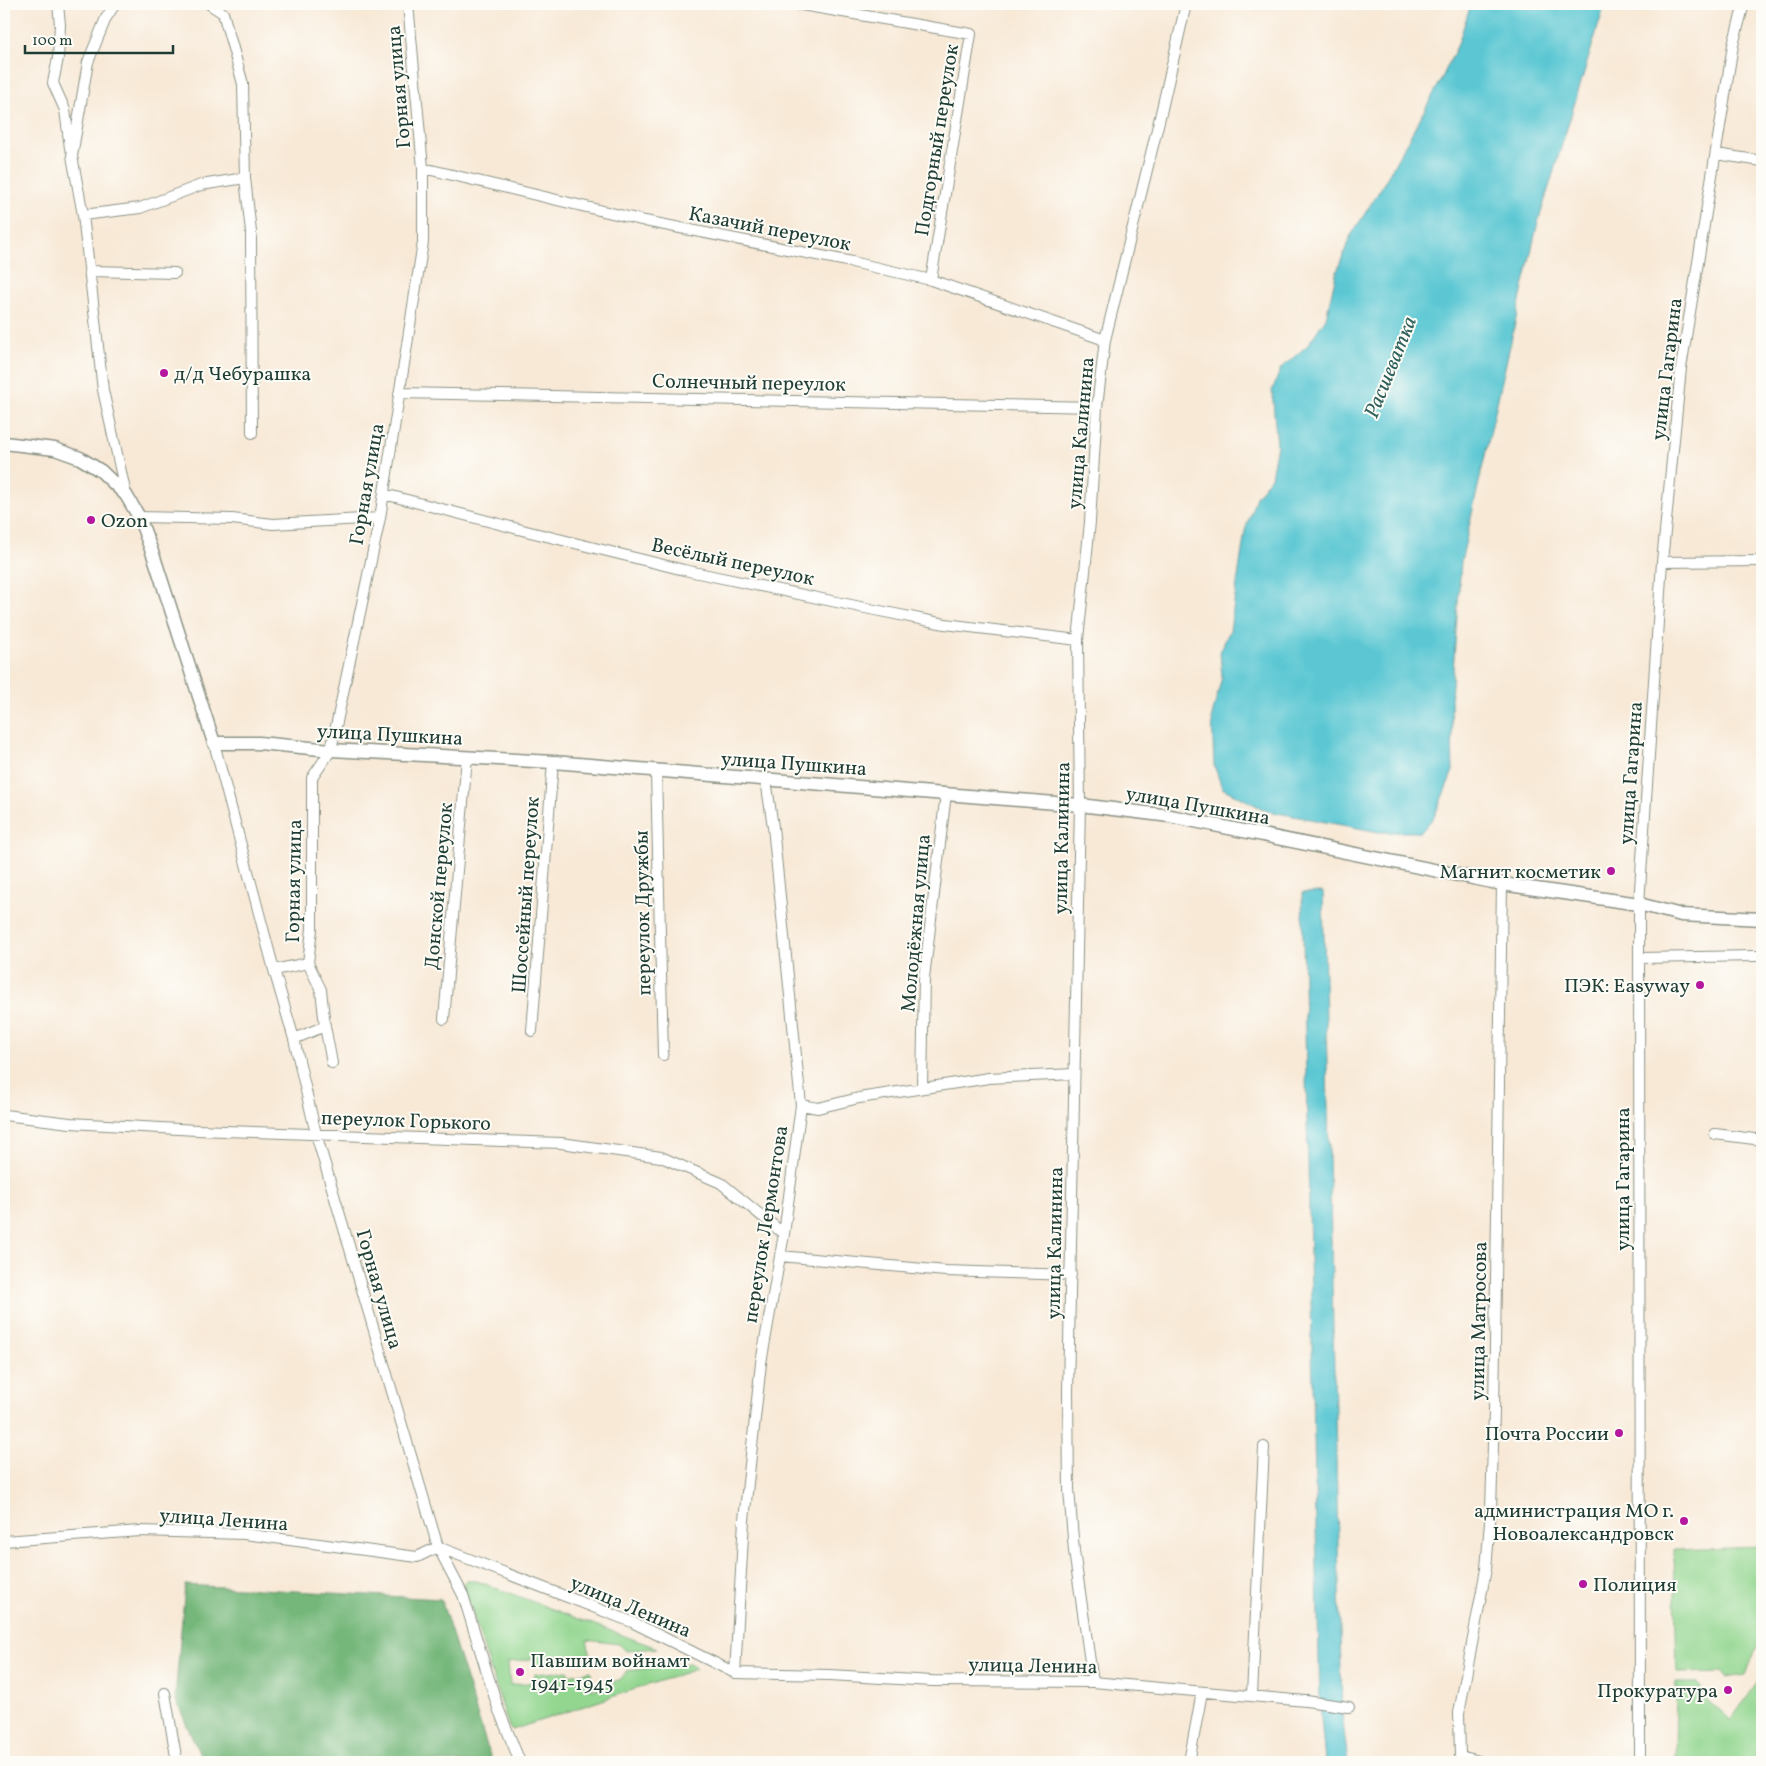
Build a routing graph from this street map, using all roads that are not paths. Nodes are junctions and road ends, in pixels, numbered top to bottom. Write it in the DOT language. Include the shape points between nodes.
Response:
graph roads {
  1 [pos="58,4"];
  2 [pos="114,4"];
  3 [pos="209,4"];
  4 [pos="408,4"];
  5 [pos="796,4"];
  6 [pos="1186,4"];
  7 [pos="1744,4"];
  8 [pos="1716,154"];
  9 [pos="72,156"];
  10 [pos="1762,161"];
  11 [pos="423,168"];
  12 [pos="245,178"];
  13 [pos="83,216"];
  14 [pos="90,271"];
  15 [pos="175,273"];
  16 [pos="931,280"];
  17 [pos="1105,340"];
  18 [pos="399,393"];
  19 [pos="1098,407"];
  20 [pos="252,433"];
  21 [pos="4,443"];
  22 [pos="384,494"];
  23 [pos="126,495"];
  24 [pos="139,517"];
  25 [pos="380,518"];
  26 [pos="1762,561"];
  27 [pos="1662,562"];
  28 [pos="1078,640"];
  29 [pos="214,743"];
  30 [pos="331,750"];
  31 [pos="466,757"];
  32 [pos="553,762"];
  33 [pos="656,770"];
  34 [pos="766,780"];
  35 [pos="946,793"];
  36 [pos="1080,805"];
  37 [pos="1502,884"];
  38 [pos="1638,904"];
  39 [pos="1762,919"];
  40 [pos="1756,956"];
  41 [pos="1640,958"];
  42 [pos="308,963"];
  43 [pos="274,970"];
  44 [pos="444,1019"];
  45 [pos="325,1026"];
  46 [pos="532,1030"];
  47 [pos="294,1040"];
  48 [pos="662,1054"];
  49 [pos="332,1063"];
  50 [pos="1074,1074"];
  51 [pos="922,1087"];
  52 [pos="801,1105"];
  53 [pos="4,1115"];
  54 [pos="316,1134"];
  55 [pos="1715,1134"];
  56 [pos="1762,1140"];
  57 [pos="784,1234"];
  58 [pos="780,1256"];
  59 [pos="1071,1276"];
  60 [pos="1264,1447"];
  61 [pos="4,1541"];
  62 [pos="438,1547"];
  63 [pos="735,1673"];
  64 [pos="1092,1682"];
  65 [pos="1202,1692"];
  66 [pos="165,1693"];
  67 [pos="1252,1695"];
  68 [pos="1349,1707"];
  69 [pos="176,1762"];
  70 [pos="520,1762"];
  71 [pos="1189,1762"];
  72 [pos="1483,1762"];
  73 [pos="1640,1762"];
  1 -- 9 [label="street" via="58,58 53,83 65,110"];
  2 -- 9 [label="street" via="88,62"];
  3 -- 12 [label="street" via="223,13 243,84"];
  4 -- 11 [label="street, Горная улица"];
  5 -- 16 [label="street, Подгорный переулок" via="971,34"];
  6 -- 17 [label="street, улица Калинина"];
  7 -- 8 [label="street, улица Гагарина" via="1733,45"];
  8 -- 10 [label="street"];
  8 -- 27 [label="street, улица Гагарина" via="1681,368"];
  9 -- 13 [label="street"];
  11 -- 16 [label="street, Казачий переулок" via="645,221"];
  11 -- 18 [label="street, Горная улица" via="423,242"];
  12 -- 13 [label="street" via="202,185 140,208"];
  12 -- 20 [label="street" via="251,232"];
  13 -- 14 [label="street"];
  14 -- 15 [label="street"];
  14 -- 23 [label="street" via="103,390"];
  16 -- 17 [label="street, Казачий переулок"];
  17 -- 19 [label="street, улица Калинина"];
  18 -- 19 [label="street, Солнечный переулок"];
  18 -- 22 [label="street, Горная улица"];
  19 -- 28 [label="street, улица Калинина"];
  21 -- 23 [label="main road" via="55,449 80,458 101,471"];
  22 -- 25 [label="street, Горная улица"];
  22 -- 28 [label="street, Весёлый переулок" via="684,570 945,624"];
  23 -- 24 [label="main road"];
  24 -- 25 [label="street" via="232,519 273,524"];
  24 -- 29 [label="main road"];
  25 -- 30 [label="street, Горная улица"];
  26 -- 27 [label="street"];
  27 -- 38 [label="street, улица Гагарина"];
  28 -- 36 [label="street, улица Калинина"];
  29 -- 30 [label="main road, улица Пушкина" via="259,743"];
  29 -- 43 [label="street, Горная улица"];
  30 -- 31 [label="main road, улица Пушкина"];
  30 -- 42 [label="street, Горная улица" via="312,778 312,929"];
  31 -- 32 [label="main road, улица Пушкина"];
  31 -- 44 [label="street, Донской переулок"];
  32 -- 33 [label="main road, улица Пушкина"];
  32 -- 46 [label="street, Шоссейный переулок"];
  33 -- 34 [label="main road, улица Пушкина"];
  33 -- 48 [label="street, переулок Дружбы"];
  34 -- 35 [label="main road, улица Пушкина"];
  34 -- 52 [label="street, переулок Лермонтова"];
  35 -- 36 [label="main road, улица Пушкина"];
  35 -- 51 [label="street, Молодёжная улица" via="924,978"];
  36 -- 37 [label="main road, улица Пушкина" via="1170,816"];
  36 -- 50 [label="street, улица Калинина"];
  37 -- 38 [label="main road, улица Пушкина"];
  37 -- 72 [label="street, улица Матросова" via="1491,1510 1486,1568 1460,1713 1460,1756"];
  38 -- 39 [label="main road, улица Пушкина" via="1681,915"];
  38 -- 41 [label="street, улица Гагарина"];
  40 -- 41 [label="street"];
  41 -- 73 [label="street, улица Гагарина"];
  42 -- 43 [label="street, Горная улица"];
  42 -- 45 [label="street, Горная улица" via="321,990"];
  43 -- 47 [label="street, Горная улица"];
  45 -- 47 [label="street"];
  45 -- 49 [label="street, Горная улица"];
  47 -- 54 [label="street, Горная улица"];
  50 -- 51 [label="street" via="989,1078"];
  50 -- 59 [label="street, улица Калинина"];
  51 -- 52 [label="street" via="818,1108"];
  52 -- 57 [label="street, переулок Лермонтова"];
  53 -- 54 [label="street, переулок Горького" via="70,1123"];
  54 -- 57 [label="street, переулок Горького" via="561,1143 661,1157 721,1183"];
  54 -- 62 [label="street, Горная улица"];
  55 -- 56 [label="street"];
  57 -- 58 [label="street, переулок Лермонтова"];
  58 -- 59 [label="street" via="946,1271"];
  58 -- 63 [label="street, переулок Лермонтова" via="761,1364 746,1501"];
  59 -- 64 [label="street, улица Калинина" via="1069,1489"];
  60 -- 67 [label="street"];
  61 -- 62 [label="street, улица Ленина" via="140,1531 244,1534 417,1557"];
  62 -- 63 [label="street, улица Ленина" via="632,1622"];
  62 -- 70 [label="street, Горная улица" via="463,1595 498,1708"];
  63 -- 64 [label="street, улица Ленина" via="932,1681"];
  64 -- 65 [label="street, улица Ленина"];
  65 -- 67 [label="street, улица Ленина"];
  65 -- 71 [label="street"];
  66 -- 69 [label="street"];
  67 -- 68 [label="street, улица Ленина"];
}
